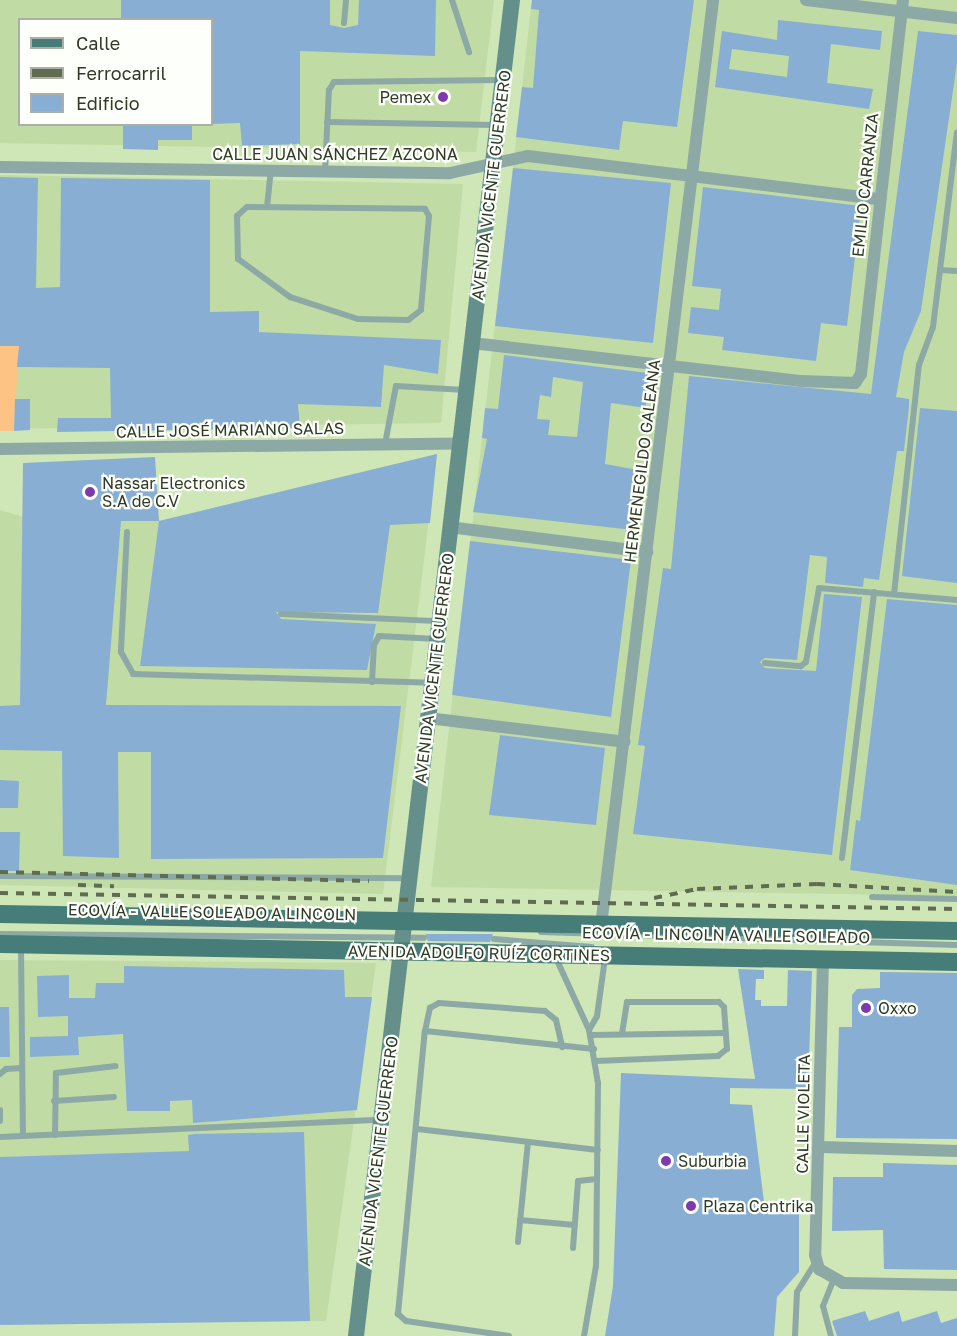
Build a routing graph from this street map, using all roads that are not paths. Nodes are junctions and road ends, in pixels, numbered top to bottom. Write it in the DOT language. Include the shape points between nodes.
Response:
graph roads {
  1 [pos="346,0"];
  2 [pos="452,0"];
  3 [pos="512,0"];
  4 [pos="713,0"];
  5 [pos="806,0"];
  6 [pos="902,6"];
  7 [pos="957,18"];
  8 [pos="344,23"];
  9 [pos="469,52"];
  10 [pos="503,80"];
  11 [pos="327,122"];
  12 [pos="498,126"];
  13 [pos="957,132"];
  14 [pos="493,165"];
  15 [pos="0,168"];
  16 [pos="271,170"];
  17 [pos="326,171"];
  18 [pos="693,177"];
  19 [pos="880,199"];
  20 [pos="267,207"];
  21 [pos="940,270"];
  22 [pos="957,271"];
  23 [pos="472,343"];
  24 [pos="671,366"];
  25 [pos="466,390"];
  26 [pos="460,443"];
  27 [pos="385,444"];
  28 [pos="0,449"];
  29 [pos="450,527"];
  30 [pos="127,532"];
  31 [pos="647,552"];
  32 [pos="874,592"];
  33 [pos="894,594"];
  34 [pos="957,600"];
  35 [pos="281,614"];
  36 [pos="439,621"];
  37 [pos="437,639"];
  38 [pos="765,663"];
  39 [pos="372,682"];
  40 [pos="432,683"];
  41 [pos="428,718"];
  42 [pos="625,742"];
  43 [pos="842,858"];
  44 [pos="0,876"];
  45 [pos="409,878"];
  46 [pos="872,897"];
  47 [pos="957,899"];
  48 [pos="0,914"];
  49 [pos="0,923"];
  50 [pos="602,926"];
  51 [pos="424,928"];
  52 [pos="494,929"];
  53 [pos="957,931"];
  54 [pos="0,934"];
  55 [pos="403,935"];
  56 [pos="424,938"];
  57 [pos="494,939"];
  58 [pos="0,944"];
  59 [pos="21,945"];
  60 [pos="957,945"];
  61 [pos="957,954"];
  62 [pos="554,955"];
  63 [pos="605,956"];
  64 [pos="823,959"];
  65 [pos="957,962"];
  66 [pos="425,1031"];
  67 [pos="590,1033"];
  68 [pos="622,1033"];
  69 [pos="725,1033"];
  70 [pos="562,1047"];
  71 [pos="594,1049"];
  72 [pos="596,1061"];
  73 [pos="116,1066"];
  74 [pos="22,1068"];
  75 [pos="0,1074"];
  76 [pos="114,1097"];
  77 [pos="54,1101"];
  78 [pos="0,1110"];
  79 [pos="381,1120"];
  80 [pos="0,1121"];
  81 [pos="417,1129"];
  82 [pos="55,1134"];
  83 [pos="23,1136"];
  84 [pos="0,1137"];
  85 [pos="528,1142"];
  86 [pos="820,1148"];
  87 [pos="598,1150"];
  88 [pos="957,1150"];
  89 [pos="597,1179"];
  90 [pos="520,1220"];
  91 [pos="575,1225"];
  92 [pos="518,1242"];
  93 [pos="573,1248"];
  94 [pos="816,1261"];
  95 [pos="833,1281"];
  96 [pos="957,1285"];
  97 [pos="484,1334"];
  98 [pos="356,1336"];
  99 [pos="509,1336"];
  100 [pos="584,1336"];
  101 [pos="795,1336"];
  102 [pos="831,1336"];
  1 -- 8 [label="lane"];
  2 -- 9 [label="lane"];
  3 -- 10 [label="main road, AVENIDA VICENTE GUERRERO"];
  4 -- 18 [label="street, HERMENEGILDO GALEANA"];
  5 -- 6 [label="street"];
  6 -- 7 [label="street"];
  6 -- 19 [label="street, EMILIO CARRANZA"];
  10 -- 11 [label="lane" via="340,79 329,90"];
  10 -- 12 [label="main road, AVENIDA VICENTE GUERRERO"];
  11 -- 12 [label="lane"];
  11 -- 17 [label="lane"];
  12 -- 14 [label="main road, AVENIDA VICENTE GUERRERO"];
  13 -- 21 [label="lane"];
  14 -- 17 [label="street, CALLE JUAN SÁNCHEZ AZCONA" via="450,173"];
  14 -- 18 [label="street, CALLE JUAN SÁNCHEZ AZCONA" via="528,156"];
  14 -- 23 [label="main road, AVENIDA VICENTE GUERRERO"];
  15 -- 16 [label="street, CALLE JUAN SÁNCHEZ AZCONA"];
  16 -- 17 [label="street, CALLE JUAN SÁNCHEZ AZCONA"];
  16 -- 20 [label="lane"];
  18 -- 19 [label="street, CALLE JUAN SÁNCHEZ AZCONA"];
  18 -- 24 [label="street, HERMENEGILDO GALEANA"];
  19 -- 24 [label="street, EMILIO CARRANZA" via="861,374 850,385"];
  20 -- 20 [label="lane" via="239,211 236,251 241,264 279,290 358,319 408,320 421,310 429,216 425,209"];
  21 -- 22 [label="lane"];
  21 -- 33 [label="lane" via="933,327 919,365"];
  23 -- 24 [label="street"];
  23 -- 25 [label="main road, AVENIDA VICENTE GUERRERO"];
  24 -- 31 [label="street, HERMENEGILDO GALEANA"];
  25 -- 26 [label="main road, AVENIDA VICENTE GUERRERO"];
  25 -- 27 [label="lane" via="396,386"];
  26 -- 27 [label="street, CALLE JOSÉ MARIANO SALAS"];
  26 -- 29 [label="main road, AVENIDA VICENTE GUERRERO"];
  27 -- 28 [label="street, CALLE JOSÉ MARIANO SALAS"];
  29 -- 31 [label="street"];
  29 -- 36 [label="main road, AVENIDA VICENTE GUERRERO"];
  30 -- 39 [label="lane" via="121,652 122,661 133,674"];
  31 -- 42 [label="street, HERMENEGILDO GALEANA"];
  32 -- 33 [label="lane"];
  32 -- 38 [label="lane" via="819,588 806,662 801,666"];
  32 -- 43 [label="lane"];
  33 -- 34 [label="lane"];
  35 -- 36 [label="lane"];
  36 -- 37 [label="main road, AVENIDA VICENTE GUERRERO"];
  37 -- 39 [label="lane" via="380,636 374,645"];
  37 -- 40 [label="main road, AVENIDA VICENTE GUERRERO"];
  39 -- 40 [label="lane"];
  40 -- 41 [label="main road, AVENIDA VICENTE GUERRERO"];
  41 -- 42 [label="street"];
  41 -- 45 [label="main road, AVENIDA VICENTE GUERRERO"];
  42 -- 50 [label="street, HERMENEGILDO GALEANA"];
  44 -- 45 [label="lane"];
  45 -- 55 [label="main road, AVENIDA VICENTE GUERRERO"];
  46 -- 47 [label="lane"];
  48 -- 55 [label="main road, AVENIDA ADOLFO RUÍZ CORTINES"];
  49 -- 55 [label="lane, ECOVÍA - VALLE SOLEADO A LINCOLN"];
  50 -- 53 [label="main road, AVENIDA ADOLFO RUÍZ CORTINES"];
  50 -- 55 [label="main road, AVENIDA ADOLFO RUÍZ CORTINES"];
  51 -- 55 [label="lane, ECOVÍA - VALLE SOLEADO A LINCOLN"];
  52 -- 60 [label="lane"];
  54 -- 55 [label="lane"];
  55 -- 56 [label="lane"];
  55 -- 59 [label="main road, AVENIDA ADOLFO RUÍZ CORTINES"];
  55 -- 62 [label="main road, AVENIDA ADOLFO RUÍZ CORTINES"];
  55 -- 79 [label="main road, AVENIDA VICENTE GUERRERO"];
  57 -- 61 [label="lane, ECOVÍA - LINCOLN A VALLE SOLEADO" via="595,947"];
  58 -- 59 [label="main road, AVENIDA ADOLFO RUÍZ CORTINES"];
  59 -- 74 [label="lane"];
  62 -- 63 [label="main road, AVENIDA ADOLFO RUÍZ CORTINES"];
  62 -- 67 [label="lane"];
  63 -- 64 [label="main road, AVENIDA ADOLFO RUÍZ CORTINES"];
  63 -- 67 [label="lane" via="597,1016"];
  64 -- 65 [label="main road, AVENIDA ADOLFO RUÍZ CORTINES"];
  64 -- 86 [label="street, CALLE VIOLETA"];
  66 -- 70 [label="lane"];
  66 -- 70 [label="lane" via="430,1008 439,1003 545,1011 556,1020"];
  66 -- 81 [label="lane"];
  67 -- 68 [label="lane"];
  67 -- 71 [label="lane"];
  68 -- 69 [label="lane"];
  68 -- 69 [label="lane" via="623,1008 631,1001 722,1003"];
  69 -- 72 [label="lane" via="727,1049 718,1056"];
  70 -- 71 [label="lane"];
  71 -- 72 [label="lane"];
  72 -- 87 [label="lane"];
  73 -- 77 [label="lane" via="59,1070 53,1078"];
  74 -- 75 [label="lane" via="6,1069"];
  74 -- 83 [label="lane"];
  76 -- 77 [label="lane"];
  77 -- 82 [label="lane"];
  78 -- 80 [label="lane"];
  79 -- 82 [label="lane"];
  79 -- 98 [label="main road, AVENIDA VICENTE GUERRERO"];
  81 -- 85 [label="lane"];
  81 -- 97 [label="lane" via="398,1314 406,1322"];
  82 -- 83 [label="lane"];
  83 -- 84 [label="lane"];
  85 -- 87 [label="lane"];
  85 -- 90 [label="lane"];
  86 -- 88 [label="street"];
  86 -- 94 [label="street, CALLE VIOLETA"];
  87 -- 89 [label="lane"];
  89 -- 91 [label="lane" via="578,1181"];
  89 -- 100 [label="lane" via="596,1266"];
  90 -- 91 [label="lane"];
  90 -- 92 [label="lane"];
  91 -- 93 [label="lane"];
  94 -- 95 [label="street"];
  94 -- 101 [label="lane" via="797,1292"];
  95 -- 96 [label="street"];
  95 -- 102 [label="lane" via="823,1306"];
  97 -- 99 [label="lane"];
}
